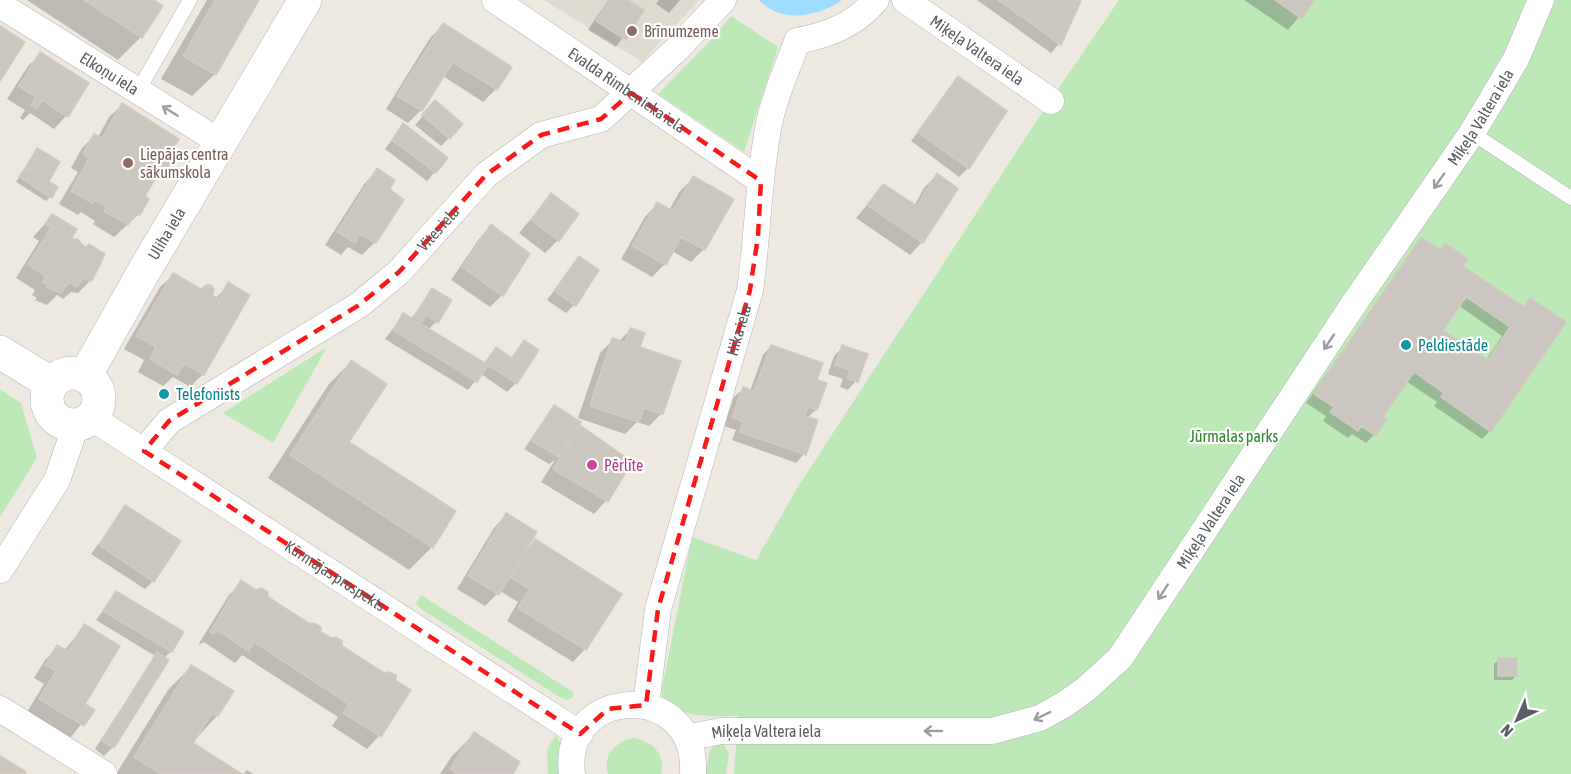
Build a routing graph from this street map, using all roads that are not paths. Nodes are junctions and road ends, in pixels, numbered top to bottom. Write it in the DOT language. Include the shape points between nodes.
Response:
graph roads {
  1 [pos="190,0"];
  2 [pos="305,0"];
  3 [pos="495,0"];
  4 [pos="723,0"];
  5 [pos="876,0"];
  6 [pos="905,0"];
  7 [pos="1541,0"];
  8 [pos="0,5"];
  9 [pos="138,91"];
  10 [pos="632,93"];
  11 [pos="1051,101"];
  12 [pos="1472,133"];
  13 [pos="220,142"];
  14 [pos="761,180"];
  15 [pos="1571,198"];
  16 [pos="0,352"];
  17 [pos="85,376"];
  18 [pos="51,384"];
  19 [pos="84,421"];
  20 [pos="144,451"];
  21 [pos="0,570"];
  22 [pos="646,705"];
  23 [pos="0,709"];
  24 [pos="580,734"];
  25 [pos="687,738"];
  26 [pos="104,774"];
  27 [pos="572,774"];
  28 [pos="693,774"];
  1 -- 9 [label="lane"];
  2 -- 13 [label="main road, Uliha iela"];
  3 -- 10 [label="street, Evalda Rimbenieka iela"];
  4 -- 10 [label="street, Vites iela"];
  5 -- 14 [label="street, Hika iela" via="848,24 823,36 797,41 772,113"];
  6 -- 11 [label="street, Miķeļa Valtera iela"];
  7 -- 12 [label="street, Miķeļa Valtera iela" via="1516,59"];
  8 -- 9 [label="street, Elkoņu iela"];
  13 -- 9 [label="street, Elkoņu iela, one-way"];
  10 -- 14 [label="street, Evalda Rimbenieka iela"];
  10 -- 20 [label="street, Vites iela" via="601,119 541,135 486,176 399,272 359,305 169,421"];
  12 -- 15 [label="lane"];
  12 -- 25 [label="street, Miķeļa Valtera iela, one-way" via="1346,315 1120,658 1086,689 1040,718 992,731 721,732"];
  13 -- 17 [label="main road, Uliha iela"];
  14 -- 22 [label="street, Hika iela" via="750,290 658,609"];
  16 -- 18 [label="main road"];
  17 -- 18 [label="main road" via="65,374"];
  17 -- 19 [label="main road" via="98,393 97,410"];
  18 -- 19 [label="main road" via="47,400 52,416 67,425"];
  19 -- 20 [label="street, Kūrmājas prospekts"];
  19 -- 21 [label="street" via="57,480"];
  20 -- 24 [label="street, Kūrmājas prospekts"];
  22 -- 24 [label="street" via="608,709 592,719"];
  22 -- 25 [label="street" via="674,721"];
  23 -- 26 [label="street"];
  24 -- 27 [label="street" via="572,756"];
  25 -- 28 [label="street"];
}
